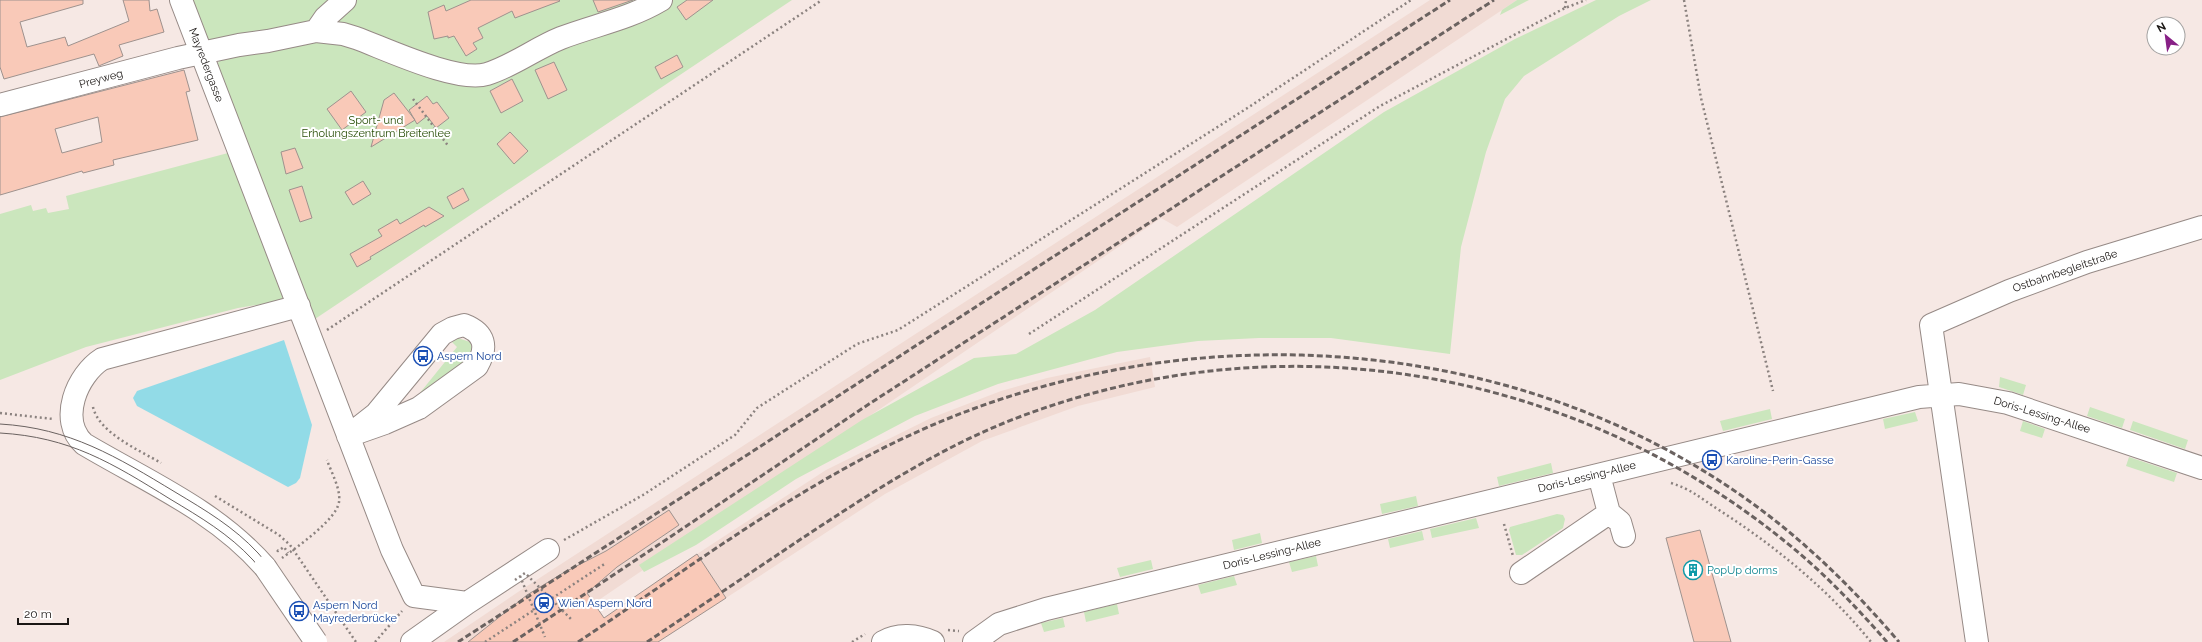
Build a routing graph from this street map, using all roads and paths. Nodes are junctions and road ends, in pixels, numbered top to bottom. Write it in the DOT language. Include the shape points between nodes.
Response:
graph roads {
  1 [pos="181,0"];
  2 [pos="345,0"];
  3 [pos="660,0"];
  4 [pos="822,0"];
  5 [pos="1411,0"];
  6 [pos="1566,0"];
  7 [pos="1586,0"];
  8 [pos="1684,0"];
  9 [pos="1565,8"];
  10 [pos="316,31"];
  11 [pos="201,52"];
  12 [pos="413,99"];
  13 [pos="0,105"];
  14 [pos="449,147"];
  15 [pos="2202,227"];
  16 [pos="299,306"];
  17 [pos="1029,334"];
  18 [pos="312,340"];
  19 [pos="1774,391"];
  20 [pos="1940,394"];
  21 [pos="0,413"];
  22 [pos="57,419"];
  23 [pos="348,436"];
  24 [pos="327,460"];
  25 [pos="2202,468"];
  26 [pos="1599,475"];
  27 [pos="1671,483"];
  28 [pos="1609,513"];
  29 [pos="1504,524"];
  30 [pos="1624,536"];
  31 [pos="548,550"];
  32 [pos="297,554"];
  33 [pos="274,562"];
  34 [pos="606,563"];
  35 [pos="1517,566"];
  36 [pos="520,576"];
  37 [pos="515,580"];
  38 [pos="551,599"];
  39 [pos="467,603"];
  40 [pos="534,610"];
  41 [pos="571,619"];
  42 [pos="545,637"];
  43 [pos="316,642"];
  44 [pos="356,642"];
  45 [pos="412,642"];
  46 [pos="485,642"];
  47 [pos="882,642"];
  48 [pos="933,642"];
  49 [pos="974,642"];
  50 [pos="1871,642"];
  51 [pos="1977,642"];
  1 -- 11 [label="street, Mayredergasse"];
  2 -- 10 [label="street" via="325,18"];
  3 -- 10 [label="street, Preyweg" via="616,21 561,38 504,68 485,75 449,71 343,34"];
  4 -- 18 [label="path"];
  5 -- 31 [label="path" via="1249,107 904,326 857,344 757,408 735,434 643,495"];
  6 -- 9 [label="path"];
  7 -- 9 [label="path"];
  8 -- 19 [label="path" via="1701,98"];
  9 -- 17 [label="path" via="1380,106"];
  10 -- 11 [label="street, Preyweg"];
  11 -- 13 [label="street, Preyweg"];
  11 -- 16 [label="street, Mayredergasse"];
  12 -- 14 [label="path"];
  15 -- 20 [label="street, Ostbahnbegleitstraße" via="2087,262 1931,324"];
  16 -- 18 [label="street, Mayredergasse"];
  16 -- 33 [label="street" via="102,359 83,376 72,411 73,427 84,444 209,516"];
  18 -- 23 [label="street, Mayredergasse"];
  20 -- 25 [label="street, Doris-Lessing-Allee" via="1959,394 2008,403"];
  20 -- 26 [label="street, Doris-Lessing-Allee"];
  20 -- 51 [label="street"];
  21 -- 22 [label="path"];
  23 -- 23 [label="street" via="376,414 442,334 464,325 480,336 485,347 483,356 477,366 456,382 419,408"];
  23 -- 39 [label="street, Mayredergasse" via="392,550 414,596"];
  24 -- 33 [label="path" via="338,493 337,507 308,539"];
  26 -- 28 [label="street"];
  26 -- 49 [label="street, Doris-Lessing-Allee" via="1046,609 999,624"];
  27 -- 50 [label="path" via="1691,490 1795,566 1846,613"];
  28 -- 30 [label="street" via="1620,522"];
  28 -- 35 [label="street"];
  29 -- 35 [label="path"];
  31 -- 39 [label="street"];
  32 -- 44 [label="path"];
  33 -- 43 [label="street, bridge"];
  34 -- 38 [label="path"];
  36 -- 37 [label="path, bridge"];
  36 -- 38 [label="path, bridge" via="525,573"];
  36 -- 40 [label="path, bridge"];
  38 -- 40 [label="path"];
  38 -- 41 [label="path, bridge"];
  39 -- 45 [label="street"];
  40 -- 42 [label="path, bridge"];
  40 -- 46 [label="path"];
  47 -- 48 [label="street" via="898,636 912,636"];
}
